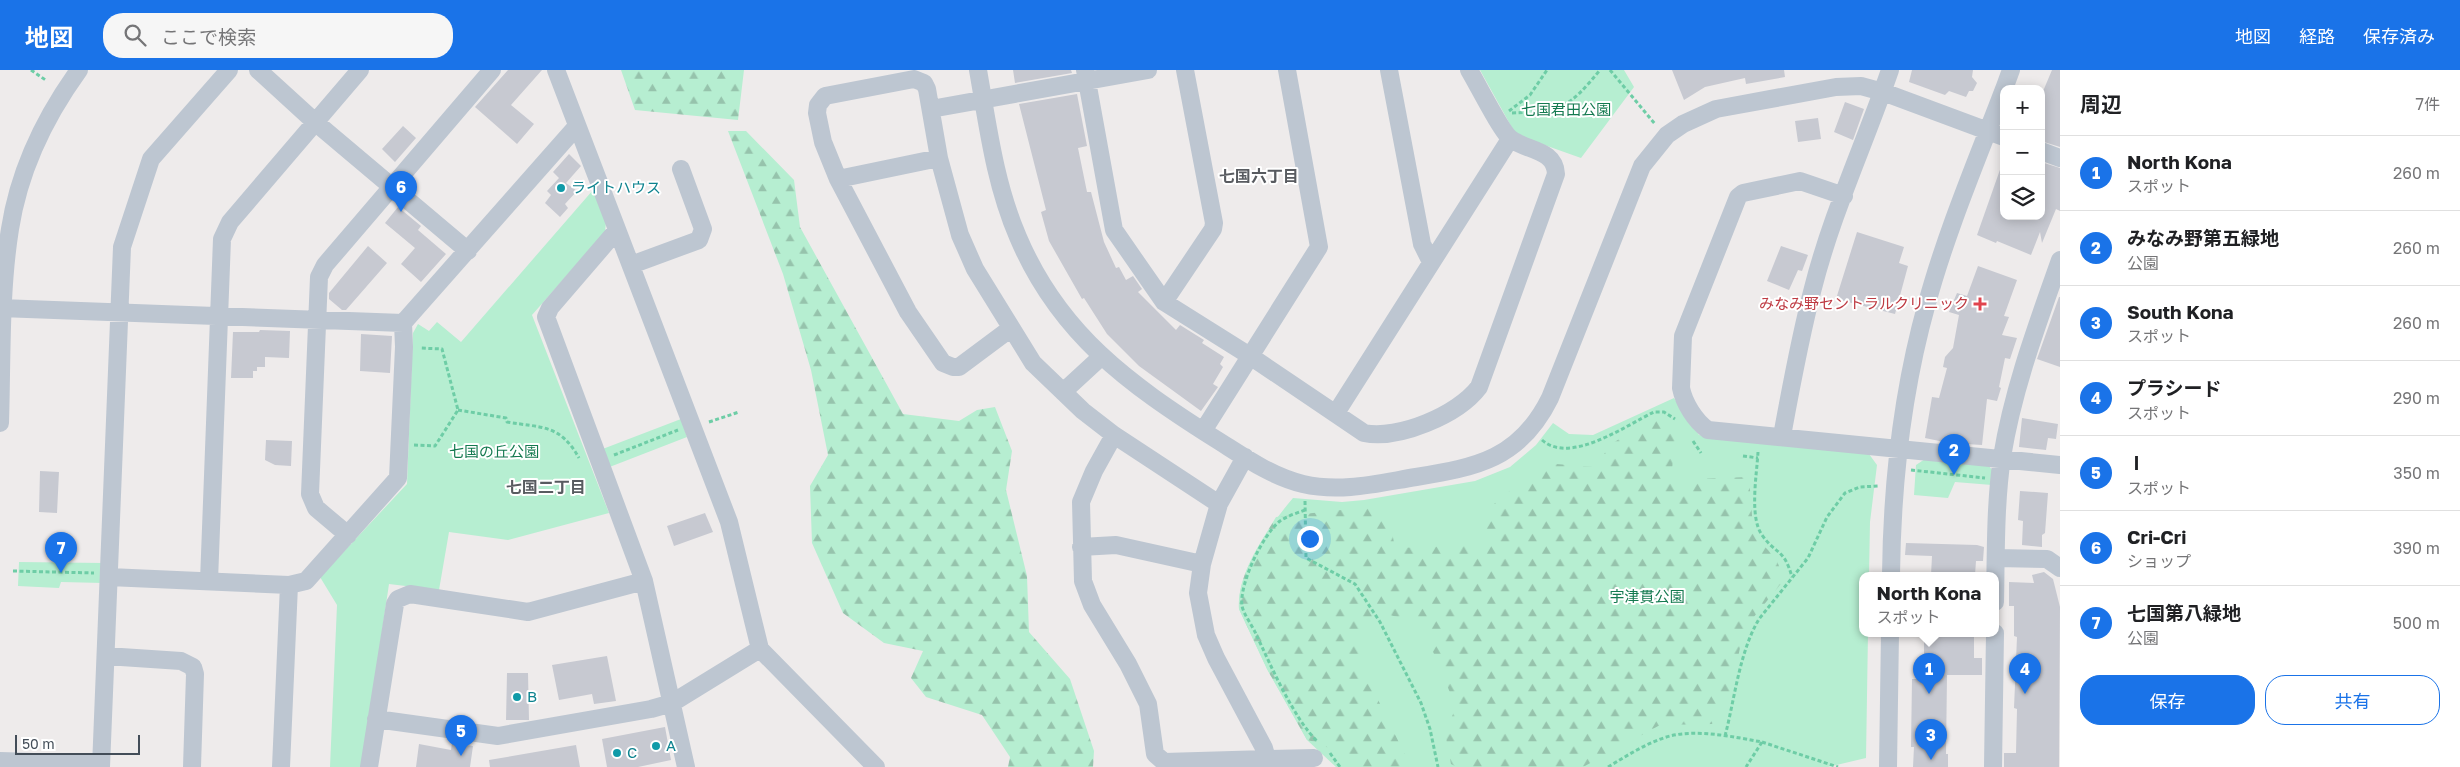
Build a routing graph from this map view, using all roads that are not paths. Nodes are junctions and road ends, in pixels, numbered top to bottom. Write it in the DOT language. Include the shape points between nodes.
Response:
graph roads {
  1 [pos="79,70"];
  2 [pos="228,70"];
  3 [pos="258,70"];
  4 [pos="360,70"];
  5 [pos="492,70"];
  6 [pos="556,70"];
  7 [pos="978,70"];
  8 [pos="1148,70"];
  9 [pos="1185,70"];
  10 [pos="1287,70"];
  11 [pos="1389,70"];
  12 [pos="1469,70"];
  13 [pos="1890,70"];
  14 [pos="2011,70"];
  15 [pos="1086,75"];
  16 [pos="2005,85"];
  17 [pos="1883,92"];
  18 [pos="983,99"];
  19 [pos="931,109"];
  20 [pos="2000,112"];
  21 [pos="315,122"];
  22 [pos="577,126"];
  23 [pos="1996,134"];
  24 [pos="1510,139"];
  25 [pos="2045,152"];
  26 [pos="939,158"];
  27 [pos="2060,158"];
  28 [pos="681,169"];
  29 [pos="838,179"];
  30 [pos="392,186"];
  31 [pos="1844,196"];
  32 [pos="617,230"];
  33 [pos="468,251"];
  34 [pos="2060,260"];
  35 [pos="1431,262"];
  36 [pos="631,265"];
  37 [pos="1164,302"];
  38 [pos="2,308"];
  39 [pos="119,311"];
  40 [pos="220,316"];
  41 [pos="316,320"];
  42 [pos="403,323"];
  43 [pos="1010,329"];
  44 [pos="1250,356"];
  45 [pos="1101,357"];
  46 [pos="1063,392"];
  47 [pos="1336,413"];
  48 [pos="0,423"];
  49 [pos="1203,431"];
  50 [pos="1114,434"];
  51 [pos="1782,436"];
  52 [pos="1898,448"];
  53 [pos="1245,457"];
  54 [pos="2002,458"];
  55 [pos="2060,464"];
  56 [pos="1219,504"];
  57 [pos="348,535"];
  58 [pos="1080,547"];
  59 [pos="1996,558"];
  60 [pos="1202,564"];
  61 [pos="2060,568"];
  62 [pos="1891,572"];
  63 [pos="1996,572"];
  64 [pos="109,577"];
  65 [pos="209,581"];
  66 [pos="644,581"];
  67 [pos="289,584"];
  68 [pos="1890,637"];
  69 [pos="1995,637"];
  70 [pos="760,649"];
  71 [pos="106,656"];
  72 [pos="672,703"];
  73 [pos="376,719"];
  74 [pos="1321,751"];
  75 [pos="1267,759"];
  76 [pos="0,761"];
  77 [pos="101,765"];
  78 [pos="192,767"];
  79 [pos="282,767"];
  80 [pos="369,767"];
  81 [pos="686,767"];
  82 [pos="876,767"];
  83 [pos="1888,767"];
  84 [pos="1993,767"];
  1 -- 38 [label="street" via="45,124 19,189 10,229"];
  2 -- 39 [label="street" via="149,165 122,247"];
  3 -- 21 [label="street"];
  4 -- 21 [label="street"];
  5 -- 30 [label="street"];
  6 -- 22 [label="street"];
  7 -- 18 [label="street"];
  8 -- 15 [label="street"];
  9 -- 37 [label="street" via="1214,223"];
  10 -- 44 [label="street" via="1319,248"];
  11 -- 35 [label="street" via="1422,244"];
  12 -- 24 [label="street"];
  13 -- 17 [label="street"];
  14 -- 16 [label="street"];
  15 -- 18 [label="street"];
  15 -- 37 [label="street" via="1114,230"];
  17 -- 23 [label="street"];
  17 -- 31 [label="street"];
  17 -- 53 [label="street" via="1861,86 1836,87 1716,109 1667,134 1642,166 1543,412 1529,431 1503,452 1466,468 1330,488 1280,477"];
  18 -- 19 [label="street"];
  18 -- 45 [label="street" via="1000,184 1018,238 1056,304"];
  19 -- 26 [label="street"];
  19 -- 29 [label="street" via="924,83 914,80 825,96 818,105 817,113 823,142"];
  20 -- 23 [label="street"];
  21 -- 30 [label="street"];
  21 -- 40 [label="street" via="225,229"];
  22 -- 32 [label="street"];
  22 -- 33 [label="street"];
  23 -- 52 [label="street" via="1940,258 1906,388"];
  24 -- 35 [label="street"];
  24 -- 47 [label="street" via="1547,155 1556,166 1556,174 1479,387 1473,395 1437,420 1377,436 1364,433"];
  25 -- 27 [label="street"];
  26 -- 29 [label="street"];
  26 -- 43 [label="street" via="960,235 975,269"];
  28 -- 36 [label="street" via="703,229 702,237"];
  29 -- 43 [label="street" via="908,312 943,363 959,367"];
  30 -- 33 [label="street"];
  30 -- 41 [label="street" via="321,270"];
  31 -- 51 [label="street" via="1813,287"];
  31 -- 51 [label="street" via="1800,181 1743,193 1735,204 1683,336 1682,395 1699,424 1708,430"];
  32 -- 36 [label="street"];
  32 -- 66 [label="street" via="550,308 546,318"];
  33 -- 42 [label="street"];
  34 -- 54 [label="street" via="2024,361"];
  35 -- 47 [label="street"];
  36 -- 70 [label="street" via="729,522"];
  37 -- 44 [label="street"];
  38 -- 39 [label="street"];
  38 -- 48 [label="street"];
  39 -- 40 [label="street"];
  39 -- 64 [label="street"];
  40 -- 41 [label="street"];
  40 -- 65 [label="street"];
  41 -- 42 [label="street"];
  41 -- 57 [label="street" via="310,494 316,508"];
  42 -- 57 [label="street" via="399,474 396,482"];
  43 -- 46 [label="street" via="1033,363"];
  44 -- 47 [label="street"];
  44 -- 49 [label="street"];
  45 -- 46 [label="street"];
  45 -- 49 [label="street" via="1140,390"];
  46 -- 50 [label="street"];
  49 -- 53 [label="street"];
  50 -- 56 [label="street"];
  50 -- 58 [label="street" via="1081,502"];
  51 -- 52 [label="street"];
  52 -- 54 [label="street"];
  52 -- 62 [label="street" via="1891,519"];
  53 -- 56 [label="street"];
  54 -- 55 [label="street"];
  54 -- 59 [label="street"];
  56 -- 60 [label="street"];
  57 -- 67 [label="street" via="306,581"];
  58 -- 60 [label="street" via="1116,545"];
  58 -- 75 [label="street" via="1083,580 1092,605 1148,704 1157,757 1164,762"];
  59 -- 61 [label="street" via="2047,559"];
  59 -- 63 [label="street"];
  60 -- 75 [label="street" via="1198,593 1206,635 1260,739"];
  64 -- 65 [label="street"];
  64 -- 71 [label="street"];
  65 -- 67 [label="street"];
  66 -- 72 [label="street"];
  66 -- 73 [label="street" via="528,612 410,594 403,596 395,604"];
  67 -- 79 [label="street"];
  68 -- 83 [label="street"];
  69 -- 84 [label="street"];
  70 -- 72 [label="street"];
  70 -- 82 [label="street"];
  71 -- 77 [label="street"];
  71 -- 78 [label="street" via="181,661 193,667 196,674"];
  72 -- 73 [label="street" via="498,736"];
  72 -- 81 [label="street"];
  73 -- 80 [label="street"];
  74 -- 75 [label="street"];
  76 -- 77 [label="street"];
}
